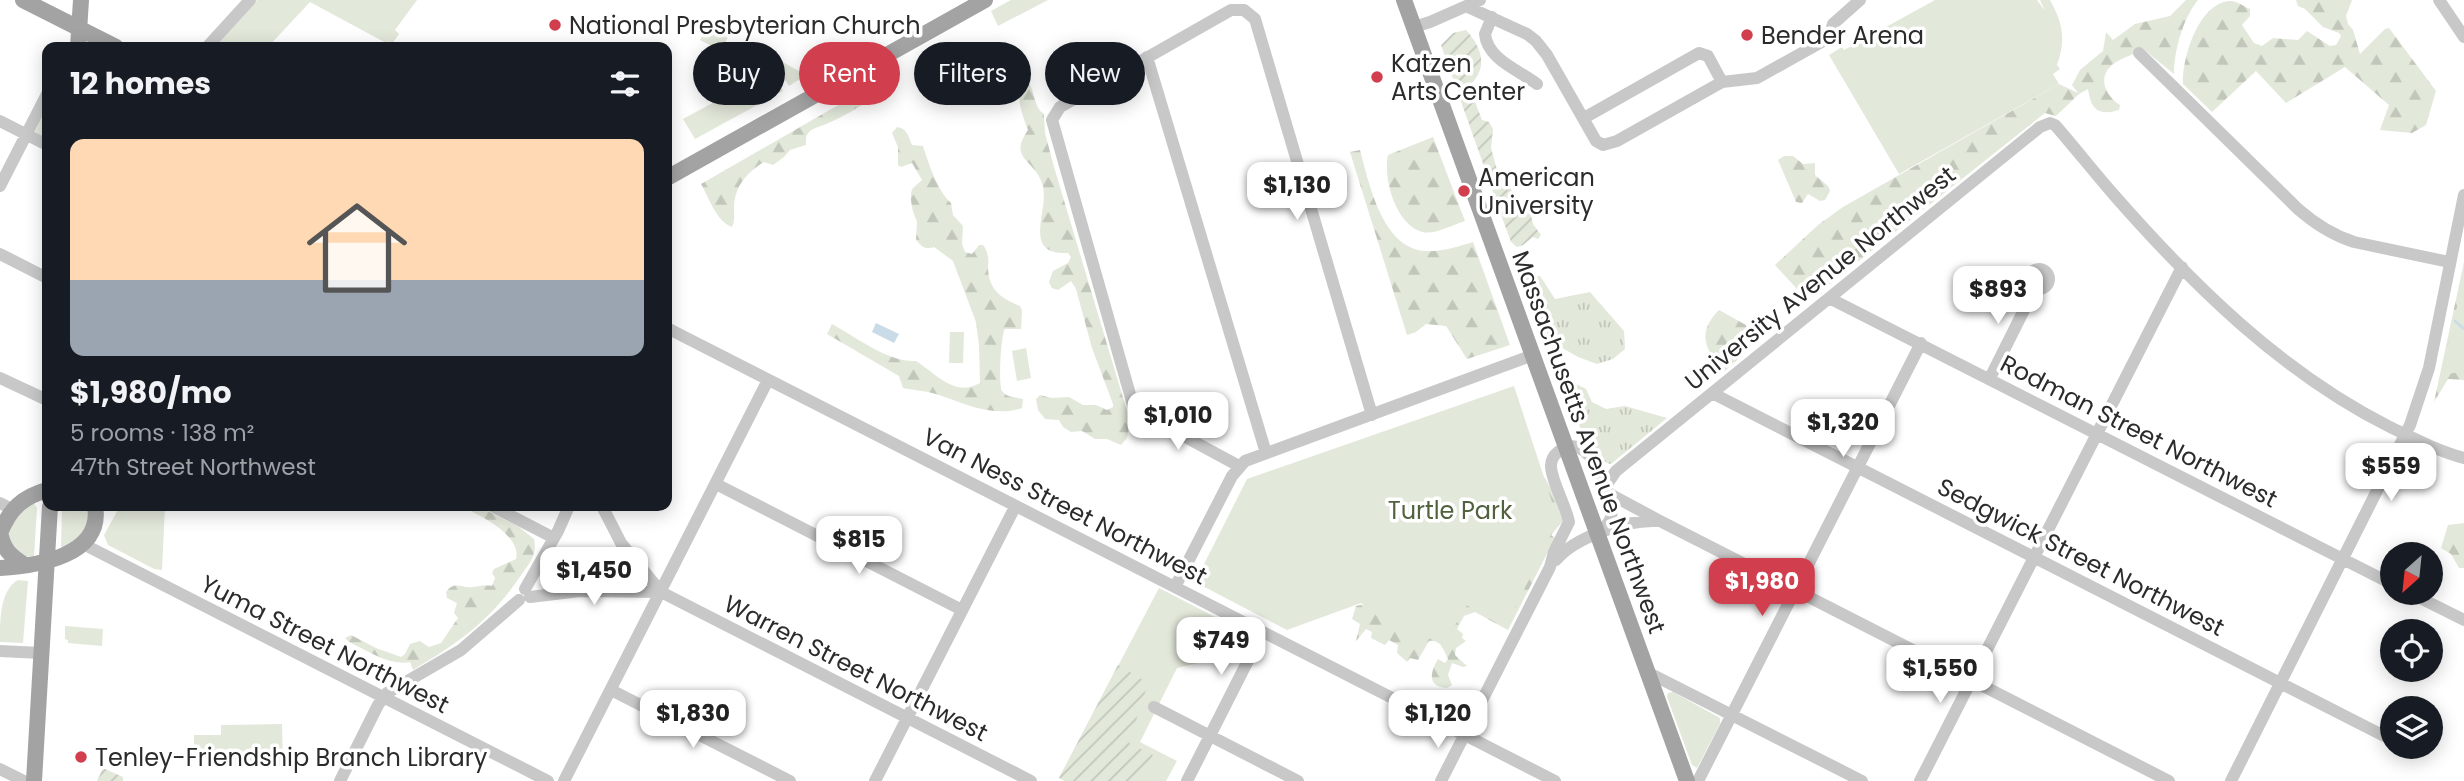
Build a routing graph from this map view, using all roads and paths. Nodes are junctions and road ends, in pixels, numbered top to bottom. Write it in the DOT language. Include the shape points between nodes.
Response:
graph roads {
  1 [pos="23,0"];
  2 [pos="81,0"];
  3 [pos="250,0"];
  4 [pos="985,0"];
  5 [pos="1404,0"];
  6 [pos="1860,0"];
  7 [pos="2439,0"];
  8 [pos="1474,3"];
  9 [pos="1492,17"];
  10 [pos="1414,27"];
  11 [pos="79,28"];
  12 [pos="2464,37"];
  13 [pos="78,42"];
  14 [pos="106,42"];
  15 [pos="212,42"];
  16 [pos="2139,53"];
  17 [pos="1147,57"];
  18 [pos="1722,82"];
  19 [pos="1537,84"];
  20 [pos="42,104"];
  21 [pos="0,121"];
  22 [pos="1586,124"];
  23 [pos="26,135"];
  24 [pos="42,143"];
  25 [pos="672,175"];
  26 [pos="0,186"];
  27 [pos="2464,195"];
  28 [pos="2462,217"];
  29 [pos="0,254"];
  30 [pos="2449,262"];
  31 [pos="2182,267"];
  32 [pos="42,275"];
  33 [pos="2035,288"];
  34 [pos="1829,298"];
  35 [pos="672,331"];
  36 [pos="1921,343"];
  37 [pos="1533,355"];
  38 [pos="0,378"];
  39 [pos="1990,378"];
  40 [pos="768,380"];
  41 [pos="1712,393"];
  42 [pos="42,398"];
  43 [pos="1372,415"];
  44 [pos="2097,433"];
  45 [pos="2407,435"];
  46 [pos="1566,446"];
  47 [pos="1266,453"];
  48 [pos="2464,458"];
  49 [pos="1239,466"];
  50 [pos="1858,467"];
  51 [pos="1598,468"];
  52 [pos="1616,471"];
  53 [pos="716,484"];
  54 [pos="1606,489"];
  55 [pos="42,492"];
  56 [pos="6,506"];
  57 [pos="1015,507"];
  58 [pos="50,511"];
  59 [pos="95,511"];
  60 [pos="102,511"];
  61 [pos="502,511"];
  62 [pos="567,511"];
  63 [pos="604,511"];
  64 [pos="1660,521"];
  65 [pos="94,527"];
  66 [pos="0,532"];
  67 [pos="1599,534"];
  68 [pos="554,538"];
  69 [pos="83,544"];
  70 [pos="2034,557"];
  71 [pos="2344,560"];
  72 [pos="47,561"];
  73 [pos="24,565"];
  74 [pos="1550,567"];
  75 [pos="2,571"];
  76 [pos="2380,578"];
  77 [pos="1175,587"];
  78 [pos="1795,590"];
  79 [pos="661,592"];
  80 [pos="525,595"];
  81 [pos="2436,606"];
  82 [pos="962,610"];
  83 [pos="2464,620"];
  84 [pos="1262,633"];
  85 [pos="0,651"];
  86 [pos="41,653"];
  87 [pos="1648,673"];
  88 [pos="1971,681"];
  89 [pos="2281,683"];
  90 [pos="611,690"];
  91 [pos="383,697"];
  92 [pos="1154,707"];
  93 [pos="1732,715"];
  94 [pos="907,718"];
  95 [pos="2380,734"];
  96 [pos="1465,735"];
  97 [pos="1210,736"];
  98 [pos="0,769"];
  99 [pos="24,781"];
  100 [pos="34,781"];
  101 [pos="340,781"];
  102 [pos="548,781"];
  103 [pos="564,781"];
  104 [pos="790,781"];
  105 [pos="875,781"];
  106 [pos="1031,781"];
  107 [pos="1187,781"];
  108 [pos="1298,781"];
  109 [pos="1441,781"];
  110 [pos="1555,781"];
  111 [pos="1687,781"];
  112 [pos="1698,781"];
  113 [pos="1862,781"];
  114 [pos="1920,781"];
  115 [pos="2169,781"];
  116 [pos="2231,781"];
  1 -- 11 [label="main road"];
  2 -- 11 [label="main road"];
  3 -- 15 [label="street"];
  4 -- 25 [label="main road"];
  5 -- 10 [label="main road, Massachusetts Avenue Northwest"];
  6 -- 18 [label="street" via="1833,24 1825,40 1757,79"];
  7 -- 12 [label="street"];
  8 -- 9 [label="street"];
  8 -- 10 [label="street"];
  9 -- 19 [label="street" via="1485,34 1491,50"];
  9 -- 22 [label="street" via="1536,41"];
  10 -- 37 [label="main road, Massachusetts Avenue Northwest"];
  11 -- 13 [label="main road"];
  11 -- 14 [label="main road"];
  16 -- 30 [label="street" via="2315,223 2354,242"];
  17 -- 43 [label="street" via="1227,11 1241,9 1252,16"];
  17 -- 47 [label="street"];
  17 -- 49 [label="street" via="1060,107 1054,114 1054,126 1136,410"];
  18 -- 22 [label="street" via="1608,145 1596,141"];
  18 -- 22 [label="street" via="1708,56 1699,53"];
  20 -- 23 [label="street"];
  21 -- 23 [label="street"];
  23 -- 24 [label="street"];
  23 -- 26 [label="street"];
  27 -- 28 [label="street"];
  28 -- 30 [label="street"];
  29 -- 32 [label="street"];
  30 -- 45 [label="street" via="2428,368"];
  31 -- 34 [label="street, University Avenue Northwest" via="2052,123 2040,127"];
  31 -- 44 [label="street"];
  31 -- 45 [label="street" via="2293,367 2345,403"];
  33 -- 39 [label="street"];
  34 -- 36 [label="street, Rodman Street Northwest"];
  34 -- 41 [label="street, University Avenue Northwest"];
  35 -- 40 [label="street, Van Ness Street Northwest"];
  36 -- 39 [label="street, Rodman Street Northwest"];
  36 -- 50 [label="street"];
  37 -- 43 [label="street"];
  37 -- 46 [label="main road, Massachusetts Avenue Northwest"];
  38 -- 42 [label="street"];
  39 -- 44 [label="street, Rodman Street Northwest"];
  40 -- 53 [label="street"];
  40 -- 57 [label="street, Van Ness Street Northwest"];
  41 -- 50 [label="street, Sedgwick Street Northwest"];
  41 -- 52 [label="street, University Avenue Northwest"];
  43 -- 47 [label="street"];
  44 -- 70 [label="street"];
  44 -- 71 [label="street, Rodman Street Northwest"];
  45 -- 48 [label="street"];
  45 -- 71 [label="street"];
  46 -- 51 [label="street" via="1582,449"];
  46 -- 67 [label="main road, Massachusetts Avenue Northwest"];
  46 -- 74 [label="street" via="1555,454 1551,467 1569,522"];
  47 -- 49 [label="street"];
  49 -- 77 [label="street"];
  50 -- 70 [label="street, Sedgwick Street Northwest"];
  50 -- 78 [label="street"];
  51 -- 52 [label="street"];
  51 -- 54 [label="street"];
  52 -- 54 [label="street, University Avenue Northwest"];
  53 -- 79 [label="street"];
  53 -- 82 [label="street"];
  54 -- 64 [label="street"];
  54 -- 67 [label="street" via="1611,517"];
  55 -- 56 [label="main road"];
  56 -- 66 [label="main road"];
  57 -- 77 [label="street, Van Ness Street Northwest"];
  57 -- 82 [label="street"];
  58 -- 72 [label="main road"];
  59 -- 65 [label="main road"];
  60 -- 65 [label="main road"];
  61 -- 68 [label="street"];
  62 -- 68 [label="street"];
  63 -- 79 [label="street, Warren Street Northwest" via="618,539"];
  64 -- 67 [label="street" via="1643,521"];
  64 -- 78 [label="street"];
  65 -- 69 [label="main road"];
  66 -- 73 [label="main road" via="5,550"];
  67 -- 74 [label="street" via="1564,550"];
  67 -- 87 [label="main road, Massachusetts Avenue Northwest"];
  68 -- 80 [label="street"];
  69 -- 72 [label="main road"];
  69 -- 91 [label="street, Yuma Street Northwest"];
  70 -- 88 [label="street"];
  70 -- 89 [label="street, Sedgwick Street Northwest"];
  71 -- 76 [label="street, Rodman Street Northwest"];
  71 -- 89 [label="street"];
  72 -- 73 [label="main road"];
  72 -- 86 [label="main road"];
  73 -- 75 [label="main road"];
  74 -- 96 [label="street"];
  77 -- 84 [label="street, Van Ness Street Northwest"];
  78 -- 88 [label="street"];
  78 -- 93 [label="street"];
  79 -- 80 [label="street, Warren Street Northwest"];
  79 -- 90 [label="street"];
  79 -- 94 [label="street, Warren Street Northwest"];
  80 -- 91 [label="street" via="461,650"];
  81 -- 83 [label="street"];
  82 -- 94 [label="street"];
  84 -- 96 [label="street, Van Ness Street Northwest"];
  84 -- 97 [label="street"];
  85 -- 86 [label="street"];
  86 -- 100 [label="main road"];
  87 -- 93 [label="street"];
  87 -- 111 [label="main road, Massachusetts Avenue Northwest"];
  88 -- 114 [label="street"];
  88 -- 115 [label="street"];
  89 -- 95 [label="street, Sedgwick Street Northwest"];
  89 -- 116 [label="street"];
  90 -- 103 [label="street"];
  90 -- 104 [label="street"];
  91 -- 101 [label="street"];
  91 -- 102 [label="street, Yuma Street Northwest"];
  92 -- 97 [label="street"];
  93 -- 112 [label="street"];
  93 -- 113 [label="street"];
  94 -- 105 [label="street"];
  94 -- 106 [label="street, Warren Street Northwest"];
  96 -- 109 [label="street"];
  96 -- 110 [label="street, Van Ness Street Northwest"];
  97 -- 107 [label="street"];
  97 -- 108 [label="street"];
  98 -- 99 [label="street"];
}
